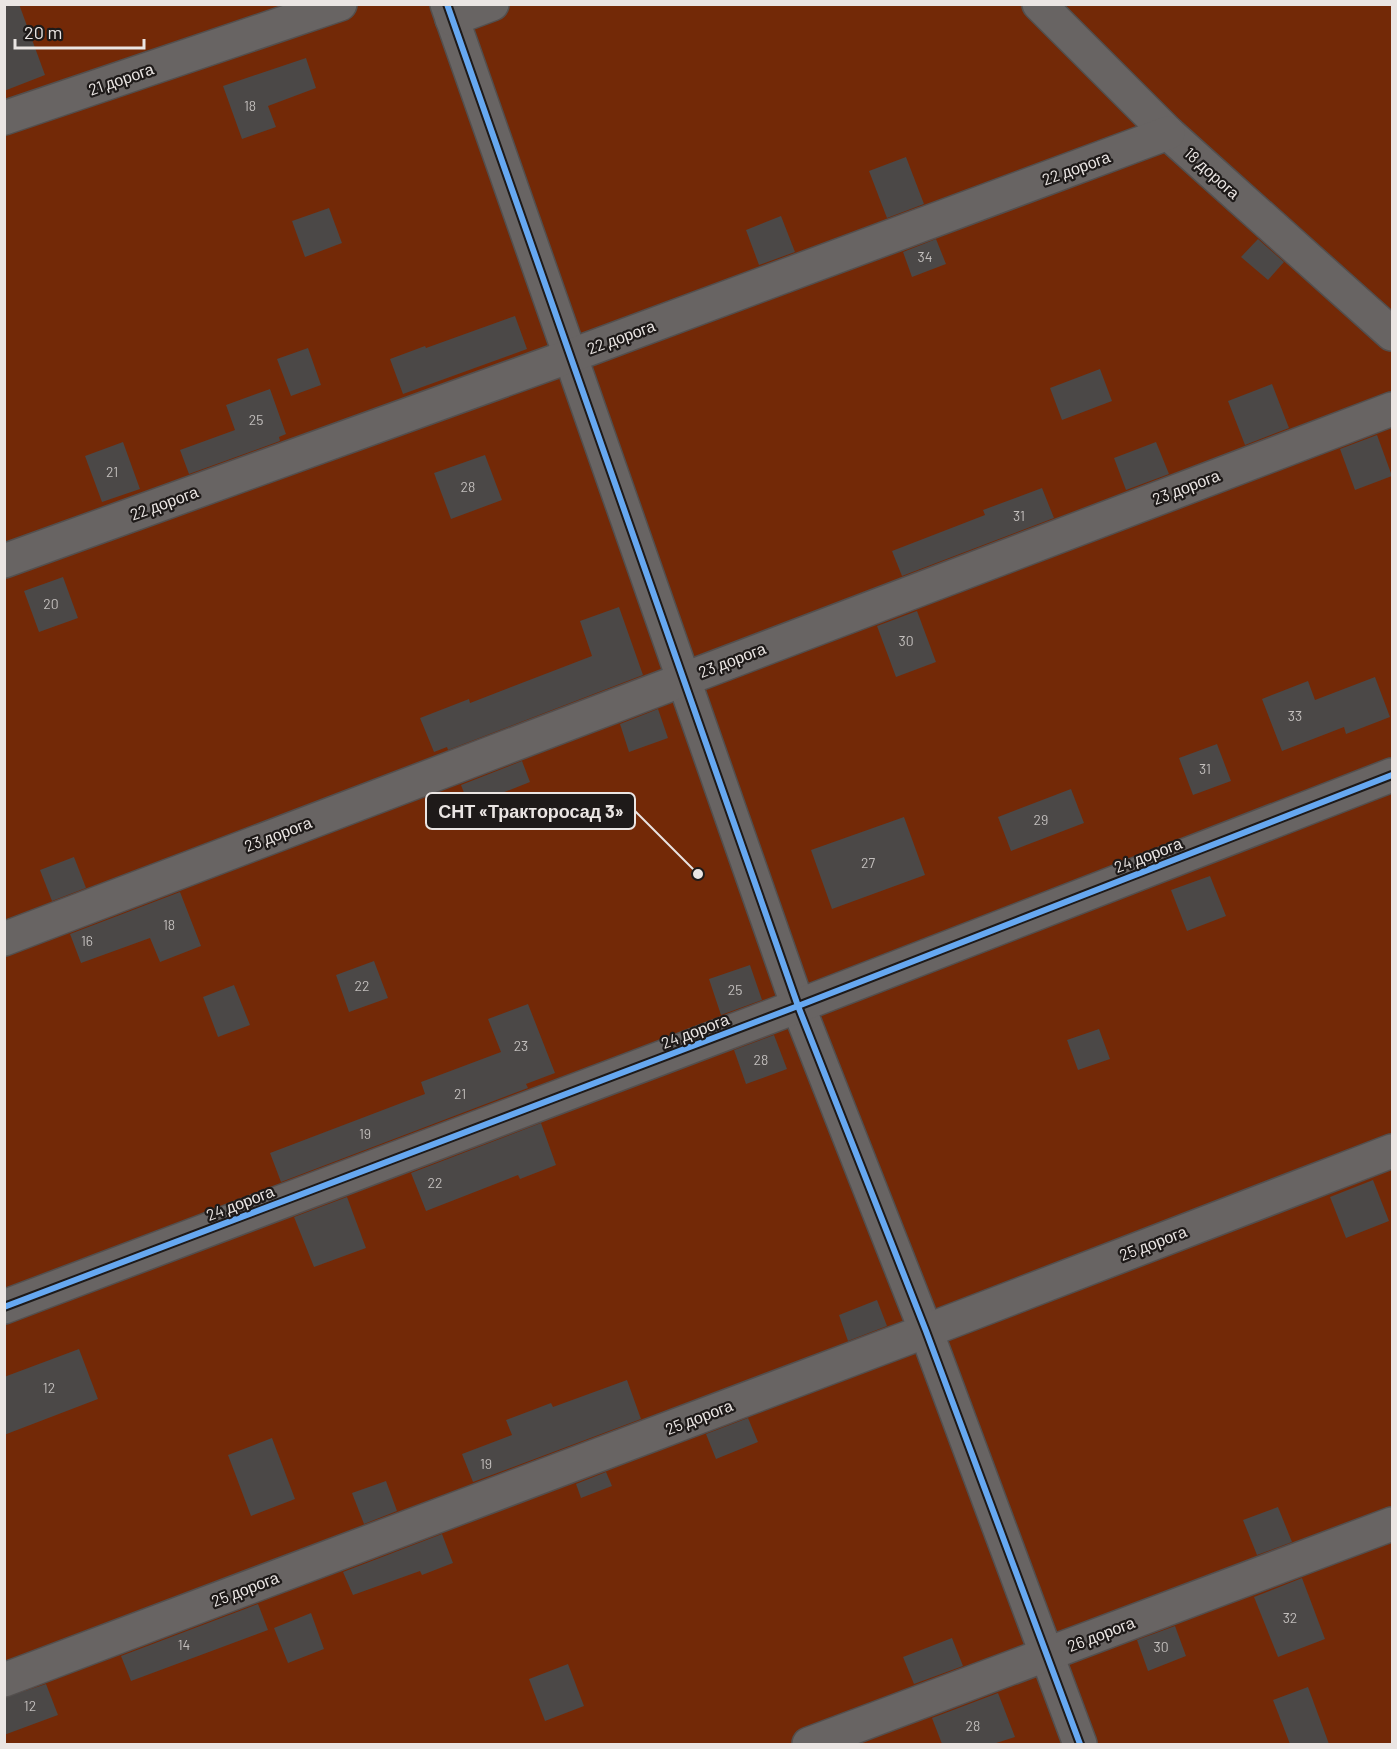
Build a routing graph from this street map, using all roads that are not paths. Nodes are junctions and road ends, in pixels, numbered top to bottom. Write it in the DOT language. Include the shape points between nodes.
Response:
graph roads {
  1 [pos="340,4"];
  2 [pos="492,4"];
  3 [pos="1039,4"];
  4 [pos="449,12"];
  5 [pos="4,118"];
  6 [pos="1168,134"];
  7 [pos="1392,334"];
  8 [pos="570,356"];
  9 [pos="1392,409"];
  10 [pos="4,561"];
  11 [pos="683,678"];
  12 [pos="1392,775"];
  13 [pos="4,939"];
  14 [pos="798,1006"];
  15 [pos="1392,1150"];
  16 [pos="4,1307"];
  17 [pos="926,1331"];
  18 [pos="1392,1524"];
  19 [pos="1047,1654"];
  20 [pos="4,1680"];
  21 [pos="809,1744"];
  22 [pos="1080,1744"];
  1 -- 5 [label="street, 21 дорога"];
  2 -- 4 [label="street"];
  3 -- 6 [label="street, 18 дорога"];
  4 -- 8 [label="street"];
  6 -- 7 [label="street, 18 дорога"];
  6 -- 8 [label="street, 22 дорога"];
  8 -- 10 [label="street, 22 дорога"];
  8 -- 11 [label="street"];
  9 -- 11 [label="street, 23 дорога"];
  11 -- 13 [label="street, 23 дорога"];
  11 -- 14 [label="street"];
  12 -- 14 [label="street, 24 дорога"];
  14 -- 16 [label="street, 24 дорога"];
  14 -- 17 [label="street"];
  15 -- 17 [label="street, 25 дорога"];
  17 -- 19 [label="street"];
  17 -- 20 [label="street, 25 дорога"];
  18 -- 19 [label="street, 26 дорога"];
  19 -- 21 [label="street, 26 дорога"];
  19 -- 22 [label="street"];
}
